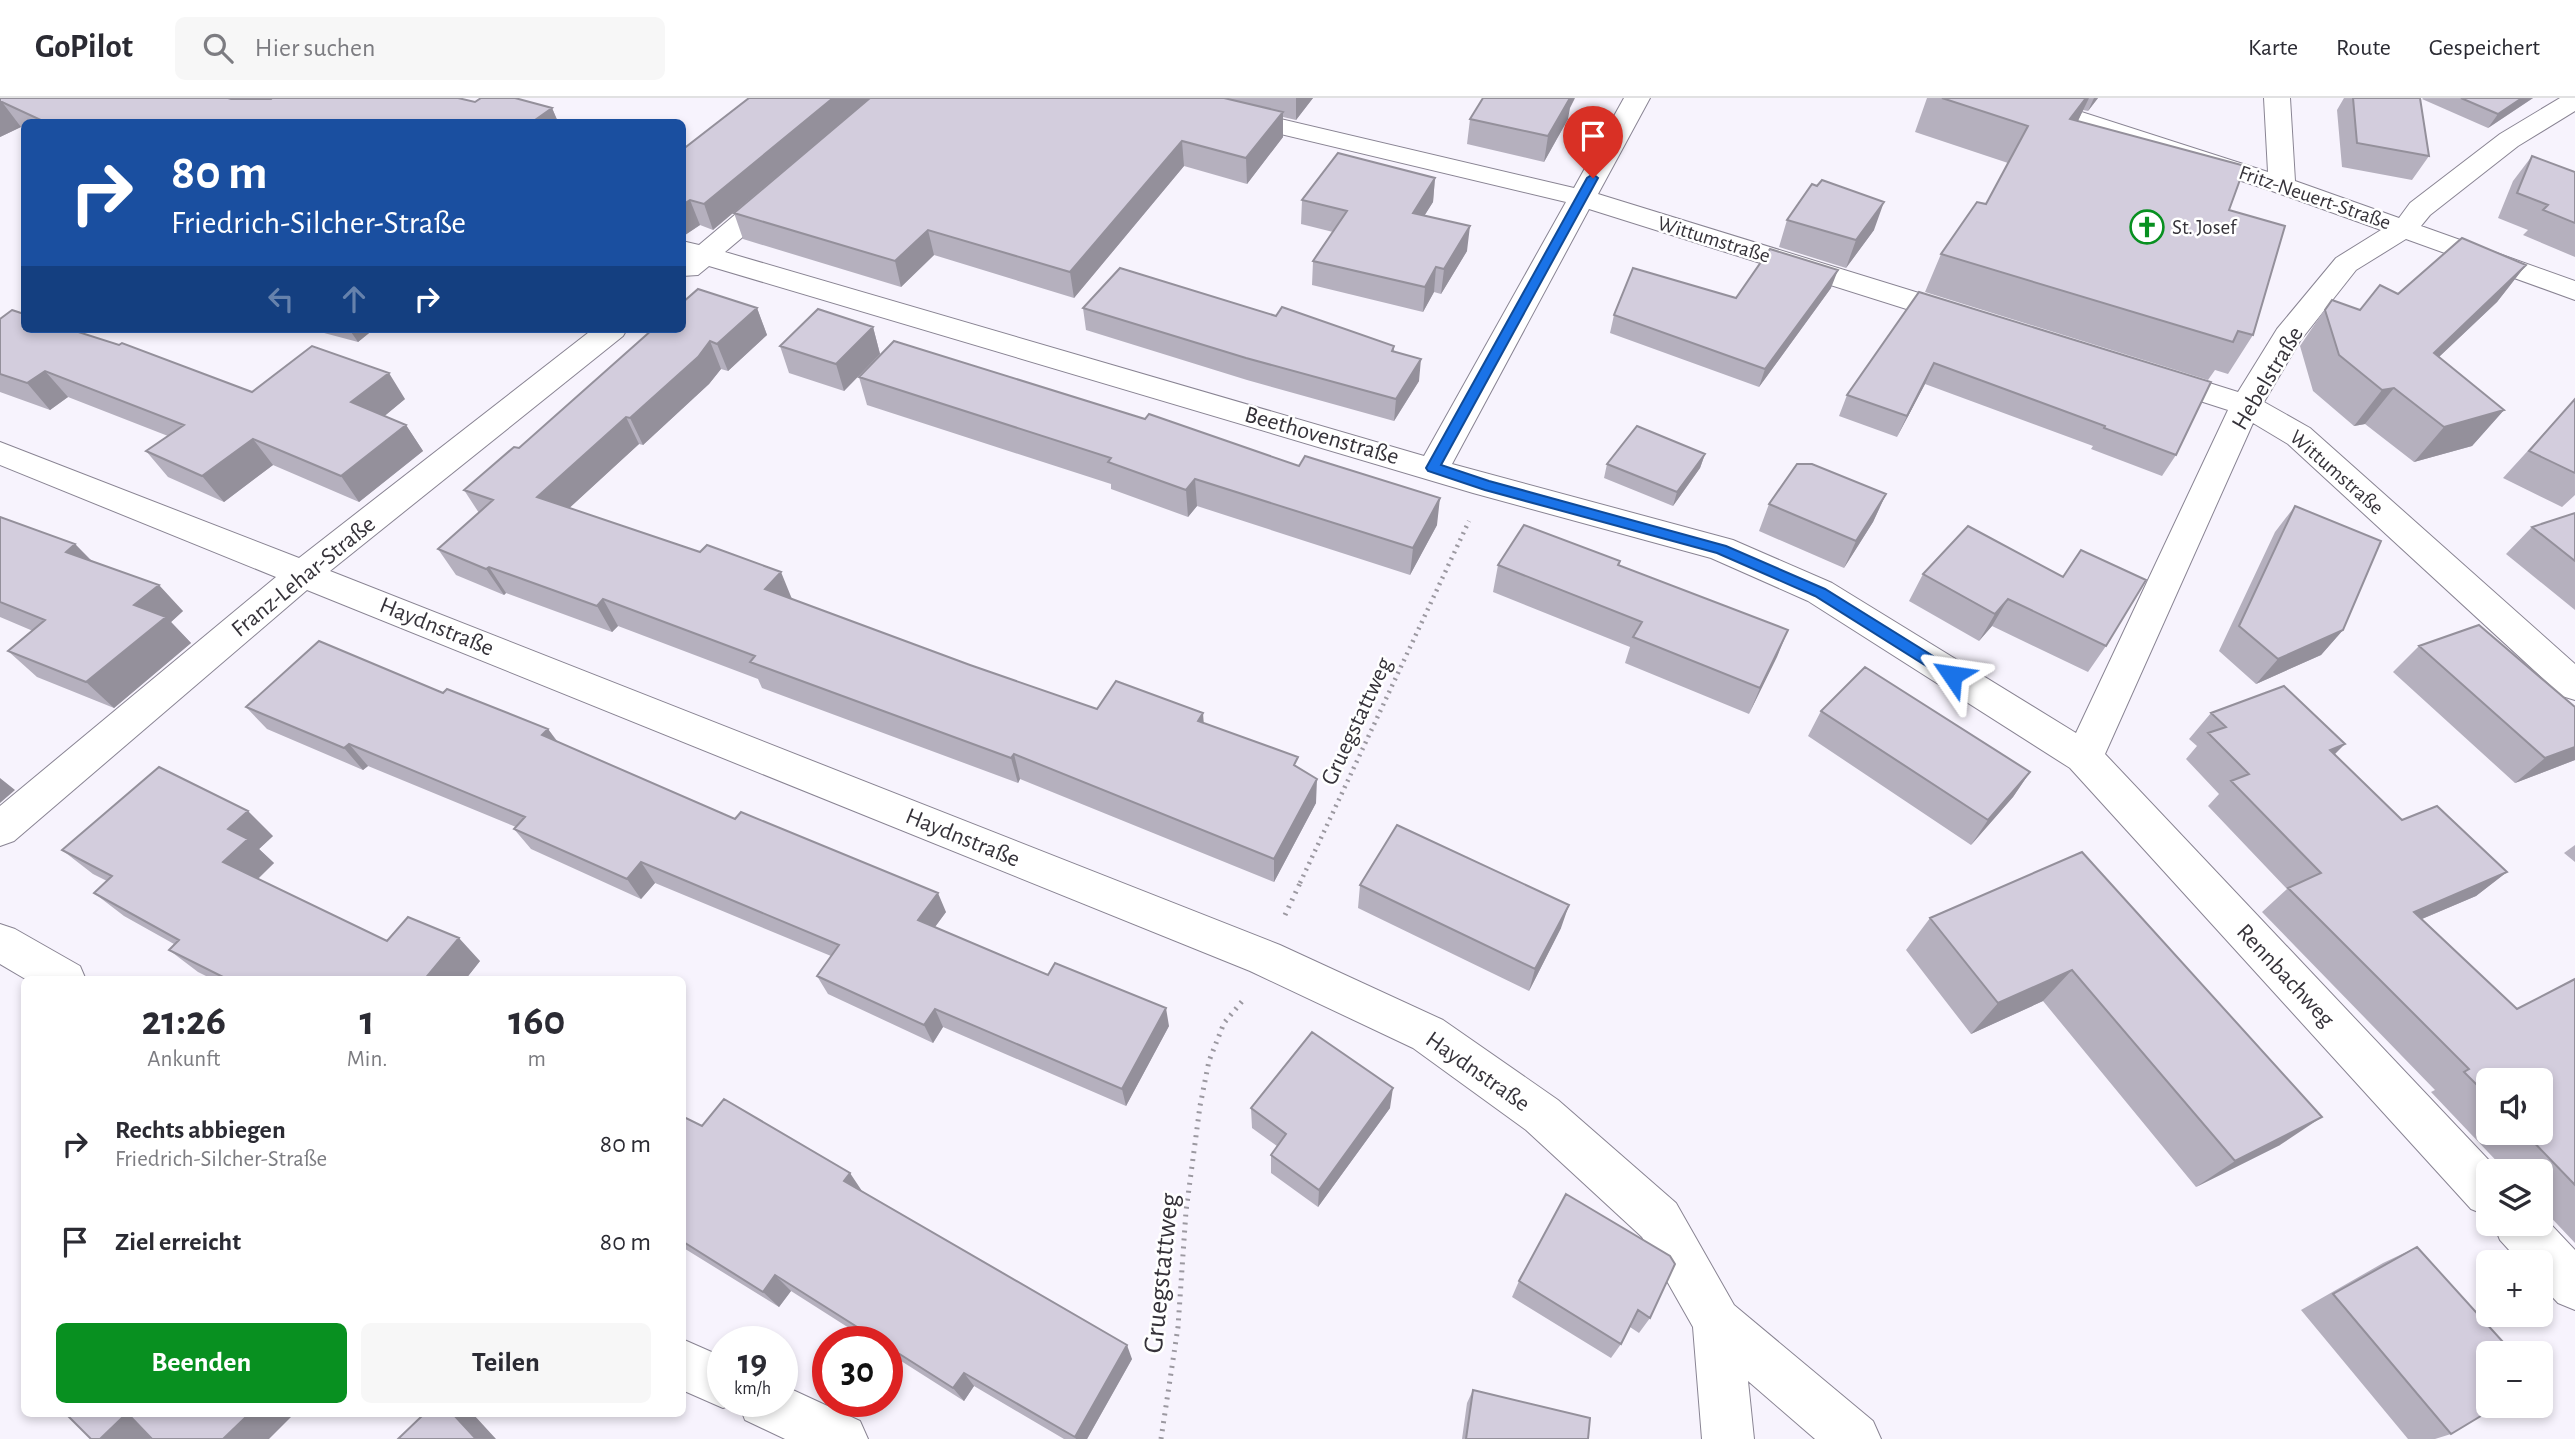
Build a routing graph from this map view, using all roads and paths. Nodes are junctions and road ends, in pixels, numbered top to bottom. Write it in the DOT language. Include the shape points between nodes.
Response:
graph roads {
  1 [pos="1159,98"];
  2 [pos="1637,98"];
  3 [pos="2012,98"];
  4 [pos="2277,98"];
  5 [pos="2575,100"];
  6 [pos="797,177"];
  7 [pos="2281,185"];
  8 [pos="1582,198"];
  9 [pos="2405,228"];
  10 [pos="690,259"];
  11 [pos="2575,291"];
  12 [pos="1994,326"];
  13 [pos="607,333"];
  14 [pos="2127,368"];
  15 [pos="2246,405"];
  16 [pos="0,453"];
  17 [pos="1433,468"];
  18 [pos="1485,485"];
  19 [pos="304,573"];
  20 [pos="2575,686"];
  21 [pos="2084,757"];
  22 [pos="0,829"];
  23 [pos="0,942"];
  24 [pos="1265,958"];
  25 [pos="58,976"];
  26 [pos="1245,998"];
  27 [pos="2476,1180"];
  28 [pos="2528,1236"];
  29 [pos="2575,1286"];
  30 [pos="1717,1322"];
  31 [pos="686,1366"];
  32 [pos="707,1376"];
  33 [pos="795,1417"];
  34 [pos="842,1439"];
  35 [pos="1161,1439"];
  36 [pos="1728,1439"];
  37 [pos="1855,1439"];
  1 -- 8 [label="street, Wittumstraße"];
  2 -- 8 [label="street"];
  3 -- 7 [label="street, Fritz-Neuert-Straße"];
  4 -- 7 [label="street"];
  5 -- 9 [label="street, Hebelstraße" via="2509,140 2420,209"];
  6 -- 10 [label="street"];
  7 -- 9 [label="street, Fritz-Neuert-Straße"];
  8 -- 12 [label="street, Wittumstraße"];
  8 -- 17 [label="street"];
  9 -- 11 [label="street, Fritz-Neuert-Straße"];
  9 -- 15 [label="street, Hebelstraße" via="2346,264 2288,336"];
  10 -- 17 [label="street, Beethovenstraße"];
  13 -- 19 [label="street, Franz-Lehar-Straße"];
  14 -- 15 [label="street, Wittumstraße"];
  15 -- 20 [label="street, Wittumstraße" via="2299,436"];
  15 -- 21 [label="street, Hebelstraße"];
  16 -- 19 [label="street, Haydnstraße"];
  17 -- 18 [label="street, Beethovenstraße"];
  18 -- 21 [label="street, Beethovenstraße" via="1721,549 1820,592"];
  18 -- 24 [label="path, Gruegstattweg"];
  19 -- 22 [label="street, Franz-Lehar-Straße"];
  19 -- 24 [label="street, Haydnstraße"];
  21 -- 27 [label="street, Rennbachweg"];
  23 -- 25 [label="street"];
  24 -- 30 [label="street, Haydnstraße" via="1428,1034 1542,1115 1659,1220"];
  26 -- 35 [label="path, Gruegstattweg" via="1224,1023 1209,1061 1200,1106 1186,1211 1178,1327"];
  28 -- 29 [label="street"];
  30 -- 36 [label="street, Haydnstraße"];
  30 -- 37 [label="street"];
  31 -- 32 [label="street"];
  33 -- 34 [label="street"];
}
